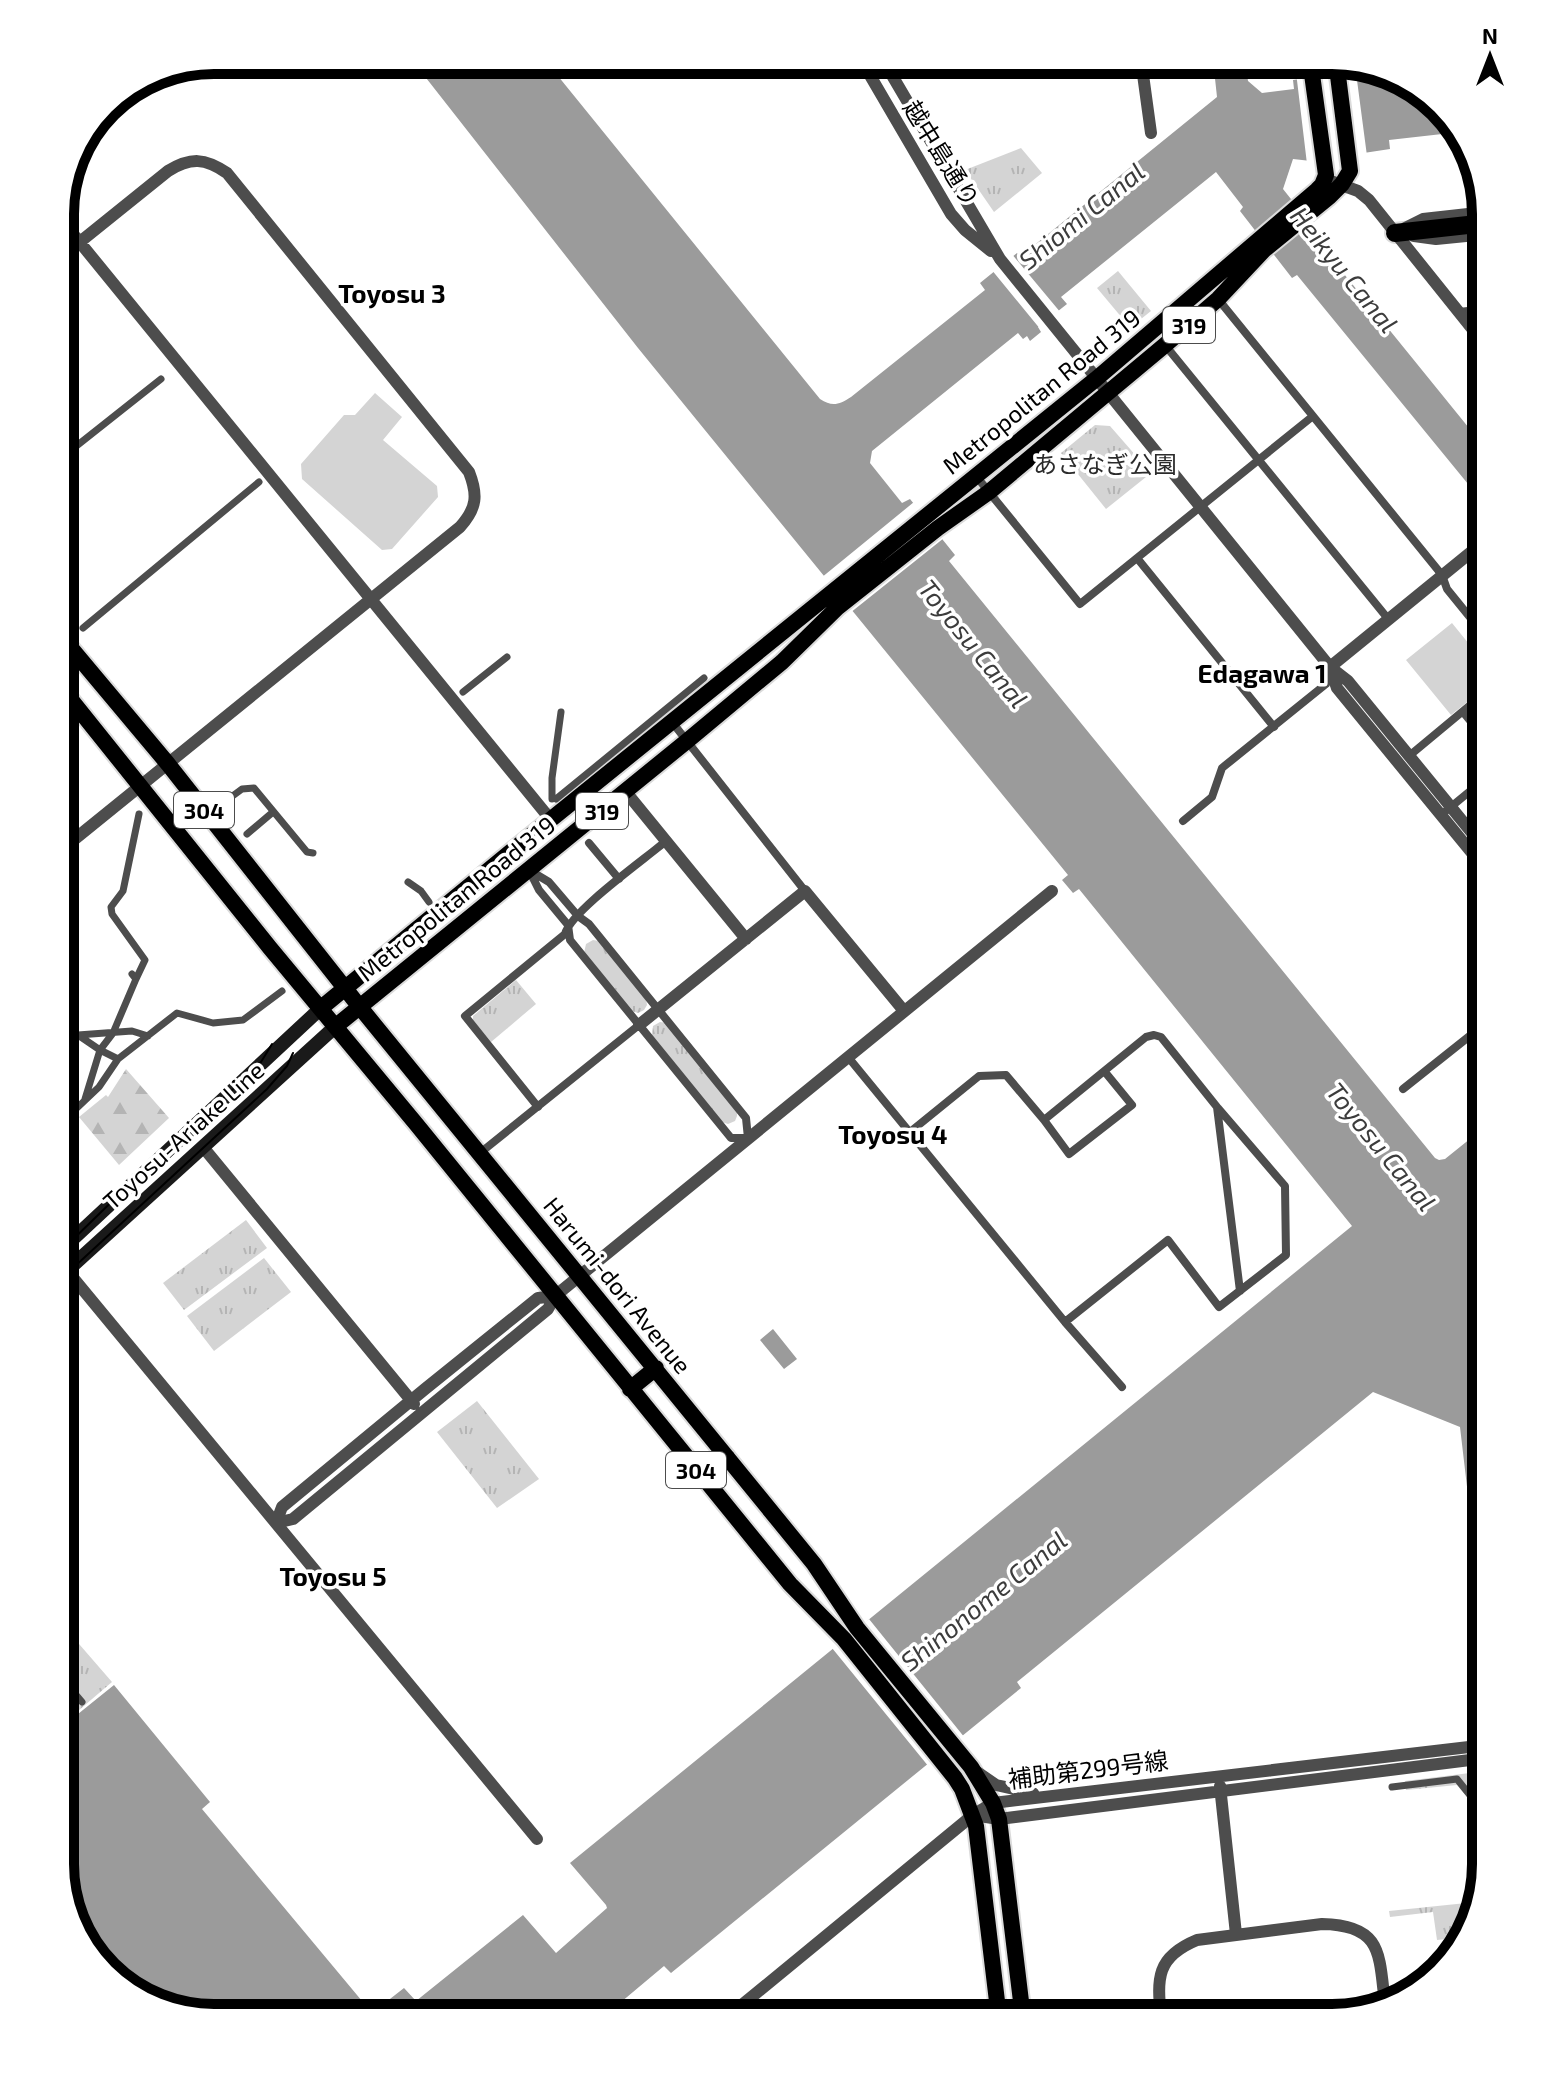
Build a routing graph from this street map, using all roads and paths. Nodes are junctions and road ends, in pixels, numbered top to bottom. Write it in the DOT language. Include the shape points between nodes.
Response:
graph roads {
  1 [pos="869,74"];
  2 [pos="891,74"];
  3 [pos="1143,74"];
  4 [pos="1312,74"];
  5 [pos="1338,74"];
  6 [pos="1151,133"];
  7 [pos="1325,179"];
  8 [pos="1342,184"];
  9 [pos="1303,211"];
  10 [pos="1472,214"];
  11 [pos="1472,225"];
  12 [pos="1395,233"];
  13 [pos="74,235"];
  14 [pos="1472,235"];
  15 [pos="80,242"];
  16 [pos="1260,246"];
  17 [pos="74,247"];
  18 [pos="1000,259"];
  19 [pos="1218,299"];
  20 [pos="1472,311"];
  21 [pos="1459,312"];
  22 [pos="1472,328"];
  23 [pos="1165,345"];
  24 [pos="161,379"];
  25 [pos="1096,379"];
  26 [pos="1108,393"];
  27 [pos="1313,416"];
  28 [pos="74,448"];
  29 [pos="1258,459"];
  30 [pos="976,476"];
  31 [pos="259,482"];
  32 [pos="989,492"];
  33 [pos="1201,507"];
  34 [pos="933,522"];
  35 [pos="1472,551"];
  36 [pos="1137,558"];
  37 [pos="1442,575"];
  38 [pos="371,599"];
  39 [pos="832,602"];
  40 [pos="1389,620"];
  41 [pos="1472,620"];
  42 [pos="83,628"];
  43 [pos="74,652"];
  44 [pos="507,657"];
  45 [pos="1330,667"];
  46 [pos="704,678"];
  47 [pos="463,692"];
  48 [pos="74,703"];
  49 [pos="1472,704"];
  50 [pos="561,712"];
  51 [pos="1463,712"];
  52 [pos="672,722"];
  53 [pos="1472,723"];
  54 [pos="1274,727"];
  55 [pos="687,741"];
  56 [pos="1409,756"];
  57 [pos="168,764"];
  58 [pos="141,786"];
  59 [pos="1472,790"];
  60 [pos="626,792"];
  61 [pos="223,803"];
  62 [pos="1446,811"];
  63 [pos="273,812"];
  64 [pos="139,814"];
  65 [pos="551,820"];
  66 [pos="1183,821"];
  67 [pos="247,834"];
  68 [pos="1472,836"];
  69 [pos="74,840"];
  70 [pos="666,841"];
  71 [pos="589,843"];
  72 [pos="1472,849"];
  73 [pos="513,850"];
  74 [pos="313,853"];
  75 [pos="529,870"];
  76 [pos="619,879"];
  77 [pos="408,882"];
  78 [pos="805,891"];
  79 [pos="1052,891"];
  80 [pos="429,902"];
  81 [pos="578,916"];
  82 [pos="568,925"];
  83 [pos="746,939"];
  84 [pos="345,987"];
  85 [pos="282,991"];
  86 [pos="359,1006"];
  87 [pos="321,1008"];
  88 [pos="659,1009"];
  89 [pos="904,1011"];
  90 [pos="639,1025"];
  91 [pos="336,1026"];
  92 [pos="113,1033"];
  93 [pos="1472,1034"];
  94 [pos="148,1036"];
  95 [pos="100,1050"];
  96 [pos="848,1057"];
  97 [pos="118,1059"];
  98 [pos="1105,1072"];
  99 [pos="1403,1089"];
  100 [pos="85,1099"];
  101 [pos="538,1107"];
  102 [pos="1217,1107"];
  103 [pos="74,1110"];
  104 [pos="1044,1120"];
  105 [pos="910,1132"];
  106 [pos="748,1138"];
  107 [pos="203,1147"];
  108 [pos="480,1153"];
  109 [pos="74,1238"];
  110 [pos="74,1260"];
  111 [pos="580,1275"];
  112 [pos="74,1284"];
  113 [pos="1240,1291"];
  114 [pos="555,1296"];
  115 [pos="1065,1322"];
  116 [pos="656,1368"];
  117 [pos="1122,1387"];
  118 [pos="630,1389"];
  119 [pos="411,1401"];
  120 [pos="421,1413"];
  121 [pos="727,1457"];
  122 [pos="701,1476"];
  123 [pos="276,1523"];
  124 [pos="850,1633"];
  125 [pos="74,1693"];
  126 [pos="82,1702"];
  127 [pos="1472,1750"];
  128 [pos="947,1752"];
  129 [pos="1463,1754"];
  130 [pos="1472,1756"];
  131 [pos="971,1767"];
  132 [pos="1218,1776"];
  133 [pos="1392,1787"];
  134 [pos="1220,1792"];
  135 [pos="1056,1795"];
  136 [pos="1472,1798"];
  137 [pos="993,1803"];
  138 [pos="973,1815"];
  139 [pos="999,1819"];
  140 [pos="537,1839"];
  141 [pos="1236,1934"];
  142 [pos="1384,1994"];
  143 [pos="743,2004"];
  144 [pos="997,2004"];
  145 [pos="1021,2004"];
  146 [pos="1160,2004"];
  1 -- 18 [label="street, 越中島通り" via="951,214"];
  2 -- 18 [label="street, 越中島通り"];
  3 -- 6 [label="street"];
  4 -- 7 [label="main road"];
  5 -- 8 [label="main road" via="1350,171"];
  7 -- 8 [label="street"];
  7 -- 9 [label="main road, 319"];
  8 -- 9 [label="main road, 319"];
  8 -- 12 [label="street" via="1369,200"];
  9 -- 16 [label="main road, 319"];
  10 -- 12 [label="street" via="1423,219"];
  11 -- 12 [label="highway"];
  12 -- 14 [label="street" via="1436,239"];
  12 -- 21 [label="street"];
  13 -- 15 [label="street"];
  15 -- 17 [label="street"];
  15 -- 38 [label="street"];
  15 -- 38 [label="street" via="183,162 214,164 227,173 475,486 470,515 460,527"];
  16 -- 19 [label="main road, Metropolitan Road 319 / 319"];
  16 -- 25 [label="main road, Metropolitan Road 319 / 319"];
  18 -- 25 [label="street, 越中島通り"];
  19 -- 23 [label="main road, Metropolitan Road 319 / 319"];
  19 -- 27 [label="street"];
  20 -- 21 [label="street"];
  21 -- 22 [label="street"];
  23 -- 26 [label="main road, Metropolitan Road 319 / 319"];
  23 -- 29 [label="street"];
  24 -- 28 [label="street"];
  25 -- 26 [label="street, 越中島通り"];
  25 -- 30 [label="main road, Metropolitan Road 319 / 319"];
  26 -- 32 [label="main road, Metropolitan Road 319 / 319"];
  26 -- 33 [label="street, 越中島通り"];
  27 -- 29 [label="street"];
  27 -- 37 [label="street"];
  29 -- 33 [label="street"];
  29 -- 40 [label="street"];
  30 -- 32 [label="street"];
  30 -- 34 [label="main road, Metropolitan Road 319 / 319"];
  31 -- 42 [label="street"];
  32 -- 34 [label="main road, Metropolitan Road 319 / 319"];
  32 -- 36 [label="street" via="1080,604"];
  33 -- 36 [label="street"];
  33 -- 45 [label="street, 越中島通り"];
  34 -- 39 [label="main road, 319"];
  35 -- 37 [label="street"];
  36 -- 54 [label="street"];
  37 -- 40 [label="street"];
  37 -- 41 [label="street"];
  38 -- 57 [label="street"];
  38 -- 65 [label="street"];
  39 -- 52 [label="main road, Metropolitan Road 319 / 319"];
  39 -- 55 [label="main road, Metropolitan Road 319 / 319" via="782,662"];
  40 -- 45 [label="street"];
  43 -- 57 [label="main road, Harumi-dori Avenue / 304"];
  44 -- 47 [label="street"];
  45 -- 54 [label="street" via="1326,684"];
  45 -- 56 [label="street" via="1348,681"];
  45 -- 62 [label="street" via="1337,688"];
  46 -- 50 [label="street" via="554,799"];
  48 -- 58 [label="main road, Harumi-dori Avenue / 304"];
  49 -- 51 [label="street"];
  51 -- 53 [label="street"];
  51 -- 56 [label="street"];
  52 -- 55 [label="street"];
  52 -- 65 [label="main road, Metropolitan Road 319 / 319"];
  54 -- 66 [label="street" via="1222,768 1212,797"];
  55 -- 60 [label="main road, Metropolitan Road 319 / 319"];
  55 -- 78 [label="street"];
  56 -- 62 [label="street"];
  57 -- 58 [label="street"];
  57 -- 84 [label="main road, Harumi-dori Avenue / 304"];
  58 -- 69 [label="street"];
  58 -- 87 [label="main road, Harumi-dori Avenue / 304"];
  59 -- 62 [label="street"];
  60 -- 70 [label="street"];
  60 -- 75 [label="main road, Metropolitan Road 319 / 319"];
  61 -- 63 [label="street" via="242,789 254,788"];
  62 -- 68 [label="street"];
  62 -- 72 [label="street"];
  63 -- 67 [label="street"];
  63 -- 74 [label="street"];
  64 -- 92 [label="street" via="123,891 111,907 145,960"];
  65 -- 73 [label="main road, Metropolitan Road 319 / 319"];
  70 -- 76 [label="street"];
  70 -- 83 [label="street"];
  71 -- 76 [label="street"];
  73 -- 75 [label="street"];
  73 -- 84 [label="main road, Metropolitan Road 319 / 319"];
  75 -- 81 [label="street" via="549,882"];
  75 -- 82 [label="street"];
  75 -- 86 [label="main road, Metropolitan Road 319 / 319"];
  76 -- 81 [label="street"];
  77 -- 80 [label="street"];
  78 -- 83 [label="street"];
  78 -- 89 [label="street"];
  79 -- 89 [label="street"];
  81 -- 82 [label="street"];
  81 -- 88 [label="street"];
  82 -- 90 [label="street" via="570,940"];
  82 -- 101 [label="street" via="565,934 465,1016"];
  83 -- 88 [label="street"];
  84 -- 86 [label="main road, Harumi-dori Avenue / 304"];
  84 -- 87 [label="main road, 319"];
  85 -- 94 [label="street" via="243,1020 213,1023 177,1013"];
  86 -- 91 [label="main road, 319"];
  86 -- 108 [label="main road, Harumi-dori Avenue / 304"];
  87 -- 91 [label="main road, Harumi-dori Avenue / 304"];
  87 -- 109 [label="main road, Toyosu-Ariake Line"];
  88 -- 90 [label="street"];
  88 -- 106 [label="street" via="746,1118"];
  89 -- 96 [label="street"];
  90 -- 101 [label="street"];
  90 -- 106 [label="street" via="731,1138"];
  91 -- 107 [label="main road, Toyosu-Ariake Line"];
  91 -- 114 [label="main road, Harumi-dori Avenue / 304"];
  92 -- 94 [label="street"];
  92 -- 95 [label="street"];
  92 -- 95 [label="street" via="78,1035"];
  93 -- 99 [label="street"];
  94 -- 97 [label="street"];
  95 -- 97 [label="street"];
  95 -- 100 [label="street"];
  96 -- 105 [label="street"];
  96 -- 106 [label="street"];
  97 -- 100 [label="street"];
  98 -- 102 [label="street" via="1146,1037 1161,1037"];
  98 -- 104 [label="street"];
  98 -- 104 [label="street" via="1132,1105 1069,1154"];
  100 -- 103 [label="street"];
  101 -- 108 [label="street"];
  102 -- 113 [label="street"];
  102 -- 113 [label="street" via="1285,1186 1286,1255"];
  104 -- 105 [label="street" via="1006,1075 979,1076"];
  105 -- 115 [label="street"];
  106 -- 111 [label="street"];
  107 -- 110 [label="main road, Toyosu-Ariake Line"];
  107 -- 119 [label="street"];
  108 -- 111 [label="main road, Harumi-dori Avenue / 304"];
  111 -- 114 [label="street"];
  111 -- 116 [label="main road, Harumi-dori Avenue / 304"];
  112 -- 123 [label="street"];
  113 -- 115 [label="street" via="1219,1307 1168,1240"];
  114 -- 118 [label="main road, Harumi-dori Avenue / 304"];
  114 -- 119 [label="street" via="538,1298"];
  114 -- 120 [label="street" via="548,1309"];
  115 -- 117 [label="street"];
  116 -- 118 [label="main road"];
  116 -- 121 [label="main road, Harumi-dori Avenue / 304"];
  118 -- 122 [label="main road, Harumi-dori Avenue / 304"];
  119 -- 120 [label="street"];
  119 -- 123 [label="street" via="282,1507"];
  120 -- 123 [label="street" via="293,1519"];
  121 -- 122 [label="main road"];
  121 -- 124 [label="main road, Harumi-dori Avenue / 304" via="814,1564"];
  122 -- 124 [label="main road, Harumi-dori Avenue / 304" via="790,1584"];
  123 -- 140 [label="street"];
  124 -- 128 [label="main road, Harumi-dori Avenue / 304"];
  125 -- 126 [label="street"];
  127 -- 129 [label="street, 補助第299号線"];
  128 -- 131 [label="main road, Harumi-dori Avenue / 304"];
  128 -- 138 [label="main road, Harumi-dori Avenue / 304"];
  129 -- 130 [label="street, 補助第299号線"];
  129 -- 132 [label="street, 補助第299号線"];
  129 -- 134 [label="street, 補助第299号線"];
  131 -- 135 [label="street" via="1006,1788"];
  131 -- 137 [label="main road, Harumi-dori Avenue / 304"];
  132 -- 134 [label="street"];
  132 -- 135 [label="street, 補助第299号線"];
  133 -- 136 [label="street" via="1457,1779"];
  134 -- 139 [label="street, 補助第299号線"];
  134 -- 141 [label="street"];
  135 -- 137 [label="street, 補助第299号線"];
  137 -- 138 [label="street, 補助第299号線"];
  137 -- 139 [label="main road, Harumi-dori Avenue / 304"];
  138 -- 139 [label="street, 補助第299号線"];
  138 -- 143 [label="street"];
  138 -- 144 [label="main road, Harumi-dori Avenue / 304"];
  139 -- 145 [label="main road, Harumi-dori Avenue / 304"];
  141 -- 142 [label="street" via="1322,1924 1353,1929 1379,1954"];
  141 -- 146 [label="street" via="1197,1940 1169,1959 1160,1974"];
}
